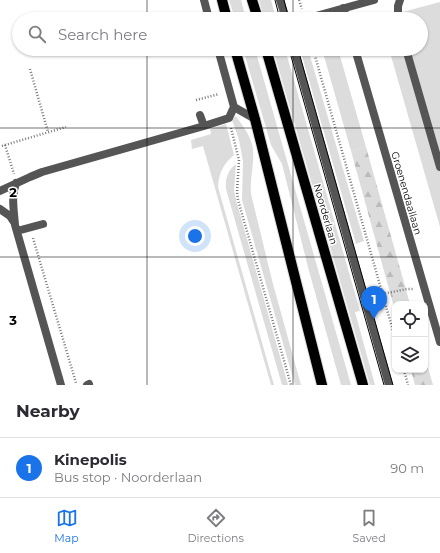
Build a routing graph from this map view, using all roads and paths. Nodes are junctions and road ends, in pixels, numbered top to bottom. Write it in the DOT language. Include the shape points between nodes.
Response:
graph roads {
  1 [pos="204,0"];
  2 [pos="222,0"];
  3 [pos="252,0"];
  4 [pos="280,0"];
  5 [pos="374,0"];
  6 [pos="400,0"];
  7 [pos="344,8"];
  8 [pos="207,12"];
  9 [pos="225,12"];
  10 [pos="256,12"];
  11 [pos="284,12"];
  12 [pos="330,12"];
  13 [pos="345,12"];
  14 [pos="398,12"];
  15 [pos="220,56"];
  16 [pos="237,56"];
  17 [pos="268,56"];
  18 [pos="296,56"];
  19 [pos="315,56"];
  20 [pos="357,56"];
  21 [pos="408,56"];
  22 [pos="30,69"];
  23 [pos="222,93"];
  24 [pos="196,100"];
  25 [pos="234,106"];
  26 [pos="200,115"];
  27 [pos="229,118"];
  28 [pos="255,119"];
  29 [pos="204,126"];
  30 [pos="66,127"];
  31 [pos="48,132"];
  32 [pos="440,167"];
  33 [pos="16,183"];
  34 [pos="0,191"];
  35 [pos="0,209"];
  36 [pos="43,224"];
  37 [pos="16,228"];
  38 [pos="30,228"];
  39 [pos="424,289"];
  40 [pos="382,294"];
  41 [pos="395,337"];
  42 [pos="440,342"];
  43 [pos="405,373"];
  44 [pos="61,385"];
  45 [pos="76,385"];
  46 [pos="292,385"];
  47 [pos="322,385"];
  48 [pos="363,385"];
  49 [pos="389,385"];
  50 [pos="408,385"];
  1 -- 8 [label="street"];
  2 -- 9 [label="main road"];
  3 -- 10 [label="main road"];
  4 -- 11 [label="street"];
  5 -- 7 [label="street"];
  6 -- 14 [label="street"];
  7 -- 12 [label="street"];
  7 -- 13 [label="street"];
  15 -- 25 [label="street"];
  16 -- 28 [label="main road"];
  17 -- 48 [label="main road, Noorderlaan"];
  18 -- 49 [label="street"];
  19 -- 40 [label="path"];
  20 -- 39 [label="street, Groenendaallaan"];
  21 -- 32 [label="street"];
  22 -- 31 [label="path"];
  23 -- 24 [label="path"];
  25 -- 27 [label="street"];
  25 -- 28 [label="street"];
  26 -- 29 [label="street"];
  27 -- 29 [label="street"];
  27 -- 46 [label="path" via="238,154 238,200"];
  28 -- 47 [label="main road"];
  29 -- 33 [label="street" via="42,172"];
  30 -- 31 [label="path"];
  31 -- 33 [label="path" via="3,145"];
  33 -- 34 [label="street"];
  33 -- 37 [label="street" via="13,199"];
  35 -- 37 [label="street" via="10,216"];
  36 -- 38 [label="street"];
  37 -- 38 [label="street"];
  37 -- 44 [label="street"];
  38 -- 45 [label="path"];
  39 -- 40 [label="path" via="407,288"];
  39 -- 42 [label="street, Groenendaallaan"];
  40 -- 41 [label="path"];
  43 -- 50 [label="path"];
}
